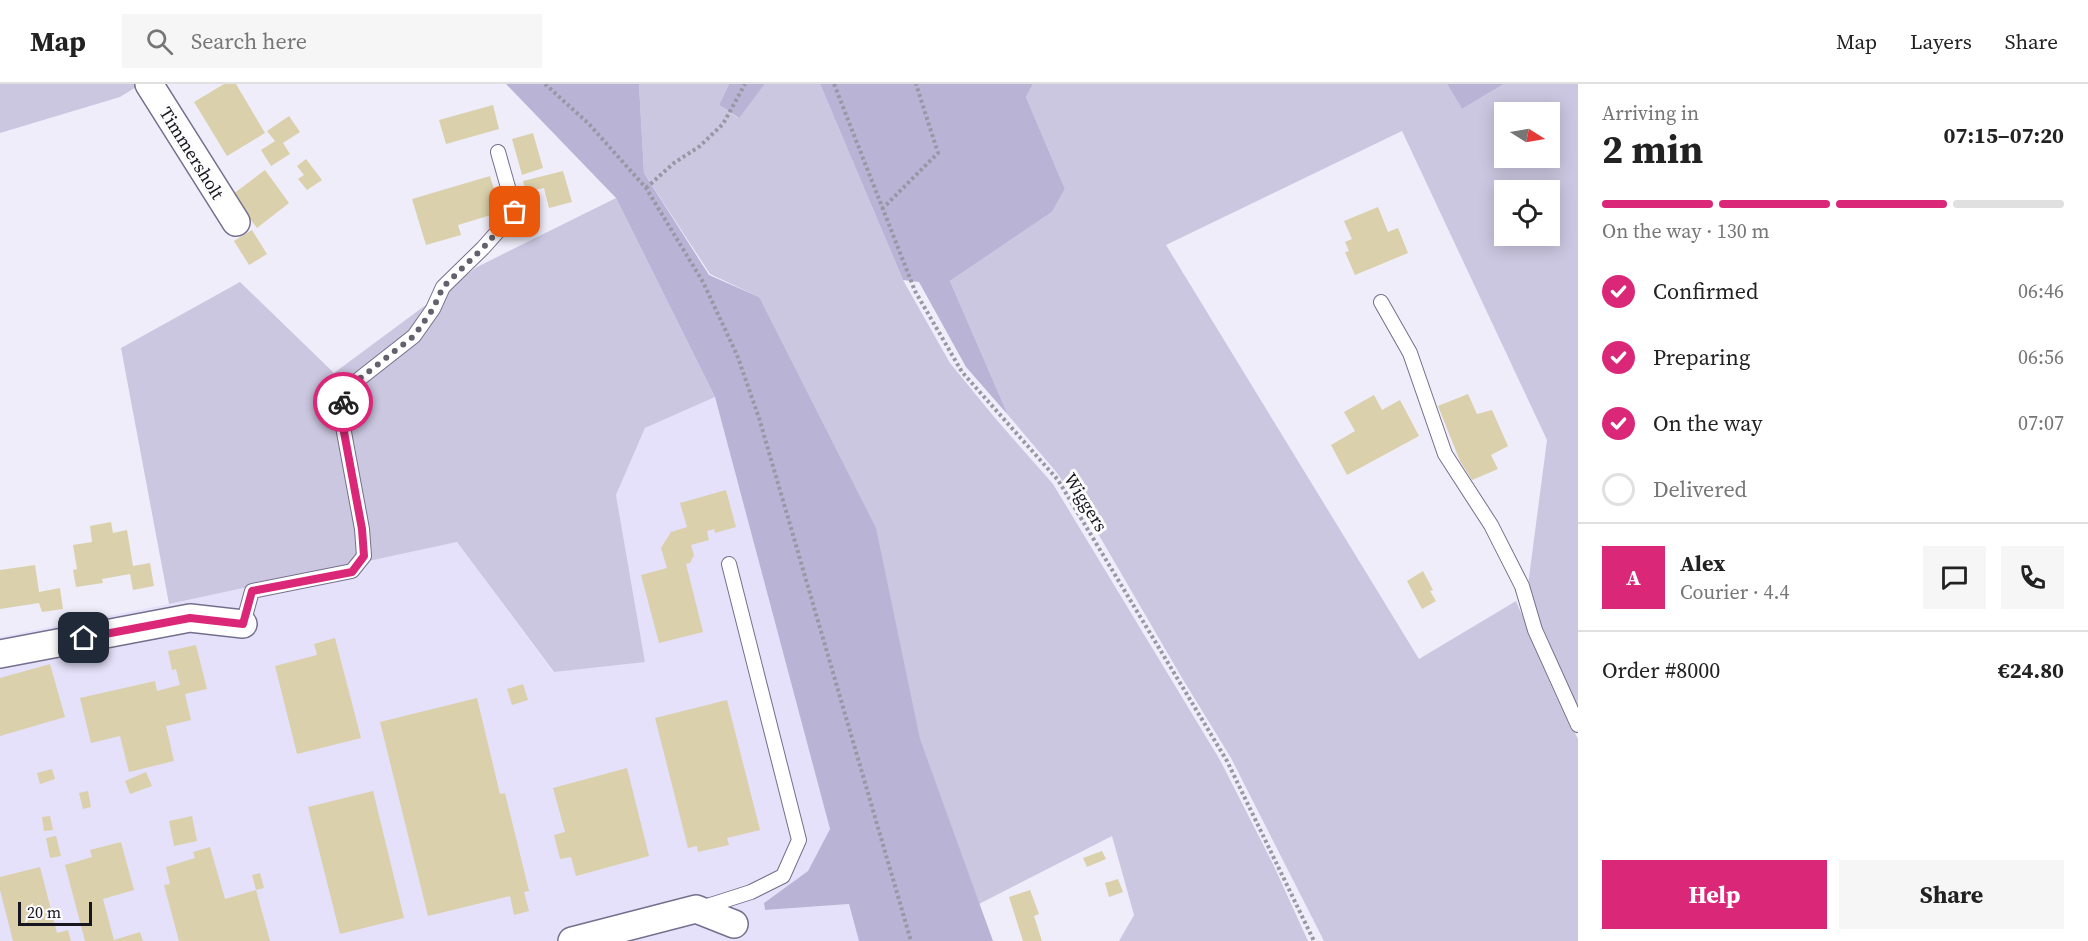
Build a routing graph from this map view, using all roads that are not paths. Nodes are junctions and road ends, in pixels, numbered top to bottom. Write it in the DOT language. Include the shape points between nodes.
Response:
graph roads {
  1 [pos="149,84"];
  2 [pos="498,152"];
  3 [pos="236,222"];
  4 [pos="1381,302"];
  5 [pos="729,564"];
  6 [pos="243,624"];
  7 [pos="0,654"];
  8 [pos="1578,725"];
  9 [pos="696,909"];
  10 [pos="734,924"];
  11 [pos="572,941"];
  1 -- 3 [label="street, Timmersholt"];
  2 -- 6 [label="lane" via="515,212 443,287 414,336 344,391 341,416 364,556 352,572 252,591"];
  4 -- 8 [label="lane" via="1410,353 1445,454 1491,525 1522,586 1535,630"];
  5 -- 9 [label="lane" via="799,840 783,876 751,892"];
  6 -- 7 [label="street" via="190,618"];
  9 -- 10 [label="street"];
  9 -- 11 [label="street"];
}
